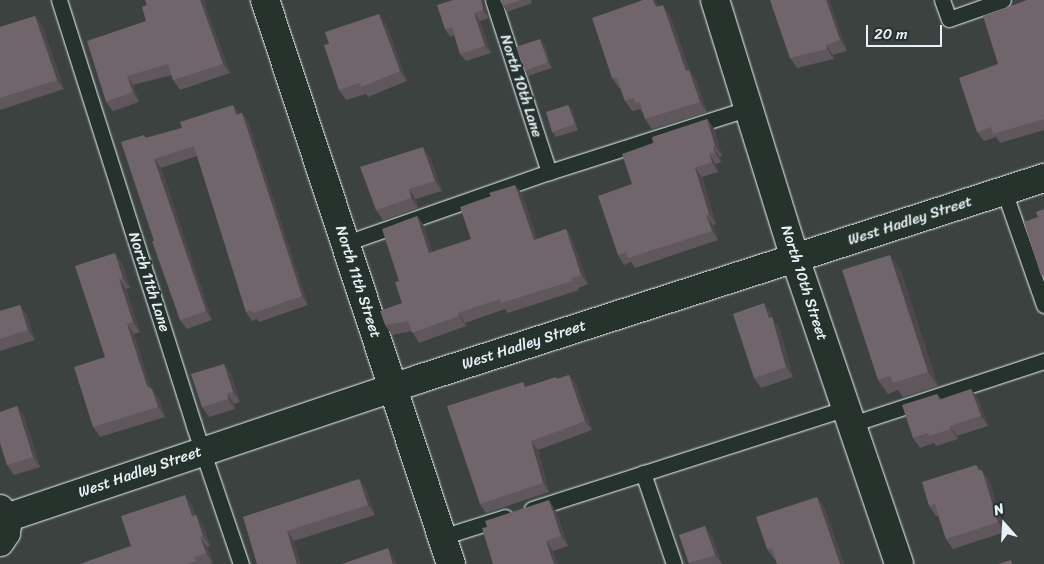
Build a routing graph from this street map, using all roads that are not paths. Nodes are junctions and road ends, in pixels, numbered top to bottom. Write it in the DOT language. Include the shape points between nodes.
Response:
graph roads {
  1 [pos="58,0"];
  2 [pos="265,0"];
  3 [pos="493,0"];
  4 [pos="715,0"];
  5 [pos="942,0"];
  6 [pos="1003,0"];
  7 [pos="749,108"];
  8 [pos="549,172"];
  9 [pos="1044,178"];
  10 [pos="1004,191"];
  11 [pos="346,243"];
  12 [pos="795,258"];
  13 [pos="1044,305"];
  14 [pos="1044,361"];
  15 [pos="392,388"];
  16 [pos="849,416"];
  17 [pos="202,451"];
  18 [pos="643,473"];
  19 [pos="2,523"];
  20 [pos="442,537"];
  21 [pos="241,564"];
  22 [pos="451,564"];
  23 [pos="674,564"];
  24 [pos="899,564"];
  1 -- 17 [label="lane, North 11th Lane"];
  2 -- 11 [label="street, North 11th Street"];
  3 -- 8 [label="lane, North 10th Lane"];
  4 -- 7 [label="street, North 10th Street"];
  5 -- 6 [label="lane" via="949,19"];
  7 -- 8 [label="lane"];
  7 -- 12 [label="street, North 10th Street"];
  8 -- 11 [label="lane"];
  9 -- 10 [label="street, West Hadley Street"];
  10 -- 12 [label="street, West Hadley Street"];
  10 -- 13 [label="lane"];
  11 -- 15 [label="street, North 11th Street"];
  12 -- 15 [label="street, West Hadley Street"];
  12 -- 16 [label="street, North 10th Street"];
  14 -- 16 [label="lane"];
  15 -- 17 [label="street, West Hadley Street"];
  15 -- 20 [label="street, North 11th Street"];
  16 -- 18 [label="lane"];
  16 -- 24 [label="street, North 10th Street"];
  17 -- 19 [label="street, West Hadley Street"];
  17 -- 21 [label="lane, North 11th Lane"];
  18 -- 20 [label="lane"];
  18 -- 23 [label="lane"];
  20 -- 22 [label="street, North 11th Street"];
}
